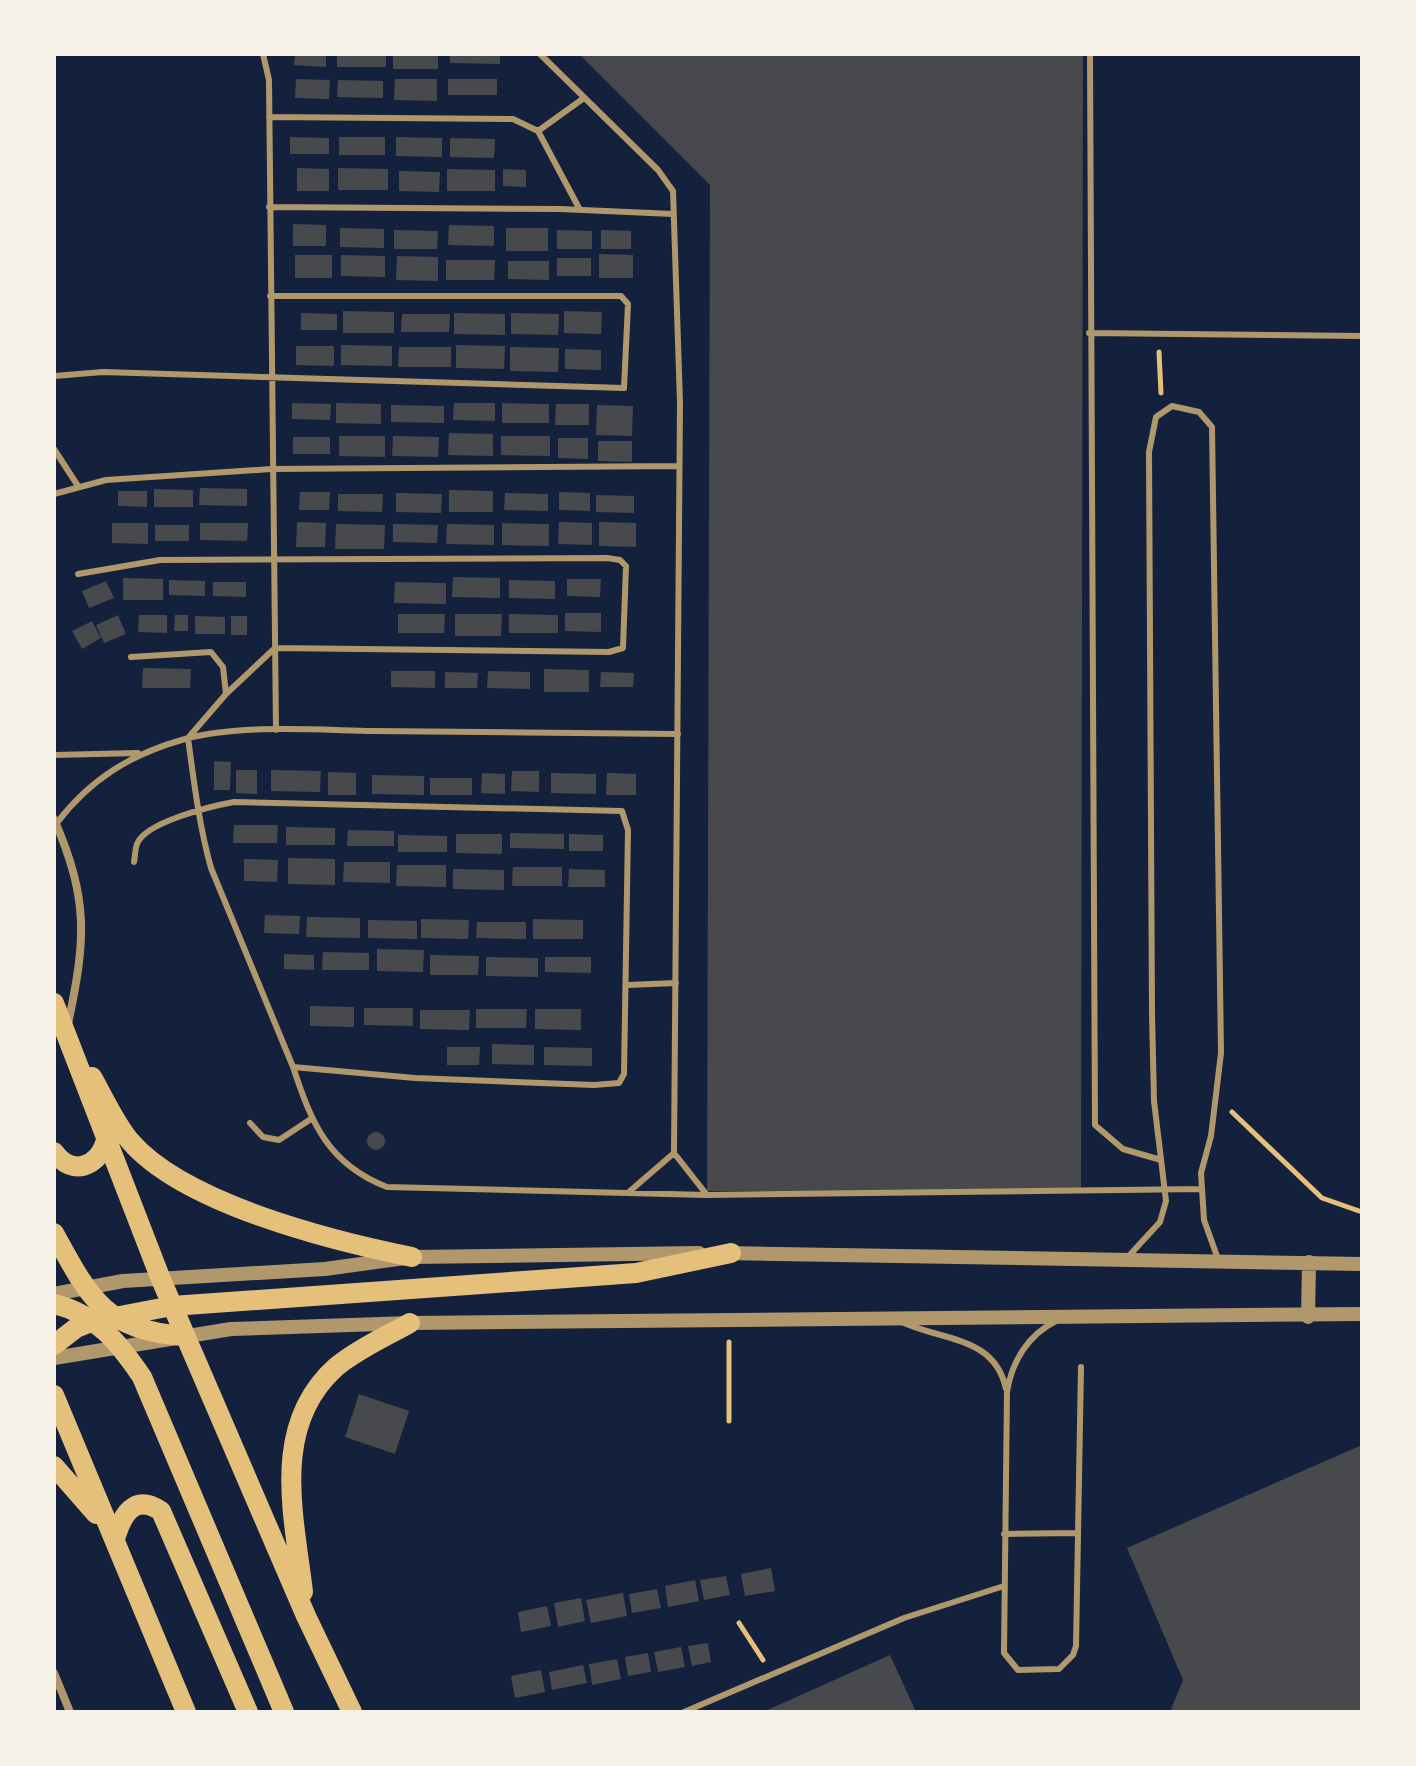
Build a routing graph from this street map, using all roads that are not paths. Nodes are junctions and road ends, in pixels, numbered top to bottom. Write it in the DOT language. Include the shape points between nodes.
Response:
graph roads {
  1 [pos="263,54"];
  2 [pos="540,54"];
  3 [pos="1090,54"];
  4 [pos="584,98"];
  5 [pos="269,117"];
  6 [pos="538,131"];
  7 [pos="269,207"];
  8 [pos="580,210"];
  9 [pos="673,214"];
  10 [pos="270,296"];
  11 [pos="1089,333"];
  12 [pos="1362,336"];
  13 [pos="54,376"];
  14 [pos="271,378"];
  15 [pos="54,449"];
  16 [pos="678,466"];
  17 [pos="271,469"];
  18 [pos="78,486"];
  19 [pos="54,494"];
  20 [pos="273,559"];
  21 [pos="78,574"];
  22 [pos="275,648"];
  23 [pos="131,657"];
  24 [pos="226,694"];
  25 [pos="276,730"];
  26 [pos="678,734"];
  27 [pos="188,738"];
  28 [pos="146,752"];
  29 [pos="54,755"];
  30 [pos="197,809"];
  31 [pos="55,821"];
  32 [pos="134,862"];
  33 [pos="676,983"];
  34 [pos="627,985"];
  35 [pos="54,1003"];
  36 [pos="66,1032"];
  37 [pos="293,1067"];
  38 [pos="311,1119"];
  39 [pos="250,1123"];
  40 [pos="106,1140"];
  41 [pos="54,1152"];
  42 [pos="674,1153"];
  43 [pos="1161,1160"];
  44 [pos="1165,1189"];
  45 [pos="1202,1189"];
  46 [pos="630,1191"];
  47 [pos="707,1195"];
  48 [pos="54,1233"];
  49 [pos="731,1253"];
  50 [pos="412,1257"];
  51 [pos="1126,1259"];
  52 [pos="1218,1259"];
  53 [pos="1309,1262"];
  54 [pos="1362,1264"];
  55 [pos="160,1277"];
  56 [pos="86,1288"];
  57 [pos="54,1294"];
  58 [pos="54,1304"];
  59 [pos="172,1306"];
  60 [pos="1362,1314"];
  61 [pos="101,1317"];
  62 [pos="1065,1317"];
  63 [pos="1308,1317"];
  64 [pos="894,1318"];
  65 [pos="410,1323"];
  66 [pos="54,1329"];
  67 [pos="184,1336"];
  68 [pos="54,1345"];
  69 [pos="119,1346"];
  70 [pos="54,1358"];
  71 [pos="1081,1367"];
  72 [pos="1007,1392"];
  73 [pos="54,1395"];
  74 [pos="54,1466"];
  75 [pos="1076,1533"];
  76 [pos="1004,1534"];
  77 [pos="115,1539"];
  78 [pos="1004,1586"];
  79 [pos="306,1616"];
  80 [pos="54,1673"];
  81 [pos="70,1712"];
  82 [pos="186,1712"];
  83 [pos="248,1712"];
  84 [pos="284,1712"];
  85 [pos="352,1712"];
  86 [pos="684,1712"];
  1 -- 5 [label="lane"];
  2 -- 4 [label="lane"];
  3 -- 11 [label="lane"];
  4 -- 6 [label="lane"];
  4 -- 9 [label="lane" via="658,170 673,191"];
  5 -- 6 [label="lane" via="513,119"];
  5 -- 7 [label="lane"];
  6 -- 8 [label="lane"];
  7 -- 8 [label="lane"];
  7 -- 10 [label="lane"];
  8 -- 9 [label="lane"];
  9 -- 16 [label="lane"];
  10 -- 14 [label="lane"];
  10 -- 14 [label="lane" via="607,295 621,296 628,304 624,388"];
  11 -- 12 [label="lane"];
  11 -- 43 [label="lane" via="1095,1125 1123,1149"];
  13 -- 14 [label="lane" via="103,372"];
  14 -- 17 [label="lane"];
  15 -- 18 [label="lane"];
  16 -- 17 [label="lane"];
  16 -- 26 [label="lane"];
  17 -- 18 [label="lane"];
  17 -- 20 [label="lane"];
  18 -- 19 [label="lane"];
  20 -- 21 [label="lane" via="160,560"];
  20 -- 22 [label="lane"];
  20 -- 22 [label="lane" via="607,558 626,566 625,638 623,648 609,652"];
  22 -- 24 [label="lane"];
  22 -- 25 [label="lane"];
  23 -- 24 [label="lane" via="211,652 223,667"];
  24 -- 27 [label="lane"];
  25 -- 26 [label="lane"];
  25 -- 27 [label="lane"];
  26 -- 33 [label="lane"];
  27 -- 28 [label="lane"];
  27 -- 30 [label="lane"];
  28 -- 29 [label="lane"];
  28 -- 31 [label="lane" via="88,787"];
  30 -- 32 [label="lane" via="143,835"];
  30 -- 34 [label="lane" via="234,802 622,811 628,830"];
  30 -- 37 [label="lane" via="211,868"];
  31 -- 36 [label="street" via="72,864 83,916"];
  33 -- 34 [label="lane"];
  33 -- 42 [label="lane"];
  34 -- 37 [label="lane" via="624,1074 619,1083 415,1078"];
  35 -- 36 [label="main road"];
  36 -- 40 [label="main road"];
  36 -- 50 [label="main road" via="129,1139 165,1171 210,1195 292,1225"];
  37 -- 38 [label="lane"];
  38 -- 39 [label="lane" via="279,1140 263,1137"];
  38 -- 46 [label="lane" via="347,1167 387,1187"];
  40 -- 41 [label="main road" via="103,1152 83,1167 71,1166"];
  40 -- 55 [label="main road"];
  42 -- 46 [label="lane"];
  42 -- 47 [label="lane"];
  43 -- 44 [label="lane"];
  43 -- 45 [label="lane" via="1152,1014 1149,452 1156,417 1172,406 1199,412 1212,427 1221,1053"];
  44 -- 45 [label="lane"];
  44 -- 47 [label="lane"];
  44 -- 51 [label="lane" via="1160,1222"];
  45 -- 52 [label="lane" via="1204,1220"];
  46 -- 47 [label="lane"];
  48 -- 56 [label="main road"];
  49 -- 50 [label="street"];
  49 -- 51 [label="street"];
  49 -- 59 [label="main road" via="636,1273"];
  50 -- 55 [label="street" via="325,1269"];
  51 -- 52 [label="street"];
  52 -- 53 [label="street"];
  53 -- 54 [label="street"];
  53 -- 63 [label="street"];
  55 -- 56 [label="street"];
  55 -- 59 [label="main road"];
  55 -- 61 [label="main road" via="141,1297"];
  56 -- 57 [label="street"];
  56 -- 61 [label="main road"];
  58 -- 61 [label="main road"];
  59 -- 61 [label="main road"];
  59 -- 67 [label="main road"];
  60 -- 63 [label="street"];
  61 -- 66 [label="main road"];
  61 -- 67 [label="main road" via="150,1333"];
  61 -- 68 [label="main road"];
  61 -- 69 [label="main road"];
  62 -- 63 [label="street"];
  62 -- 64 [label="street"];
  62 -- 72 [label="lane" via="1025,1346"];
  64 -- 65 [label="street"];
  64 -- 72 [label="lane" via="986,1351 1004,1377"];
  65 -- 67 [label="street" via="231,1329"];
  65 -- 79 [label="main road" via="336,1368 301,1415 290,1486"];
  67 -- 69 [label="street"];
  67 -- 79 [label="main road"];
  69 -- 70 [label="street"];
  69 -- 84 [label="main road" via="154,1400"];
  71 -- 75 [label="lane"];
  72 -- 76 [label="lane"];
  73 -- 77 [label="main road"];
  74 -- 77 [label="main road"];
  75 -- 76 [label="lane"];
  75 -- 78 [label="lane" via="1076,1646 1059,1669 1028,1672 1009,1663 1004,1653"];
  76 -- 78 [label="lane"];
  77 -- 82 [label="main road"];
  77 -- 83 [label="main road" via="120,1521 133,1506 143,1503 161,1511"];
  78 -- 86 [label="lane" via="904,1618"];
  79 -- 85 [label="main road"];
  80 -- 81 [label="street"];
}
